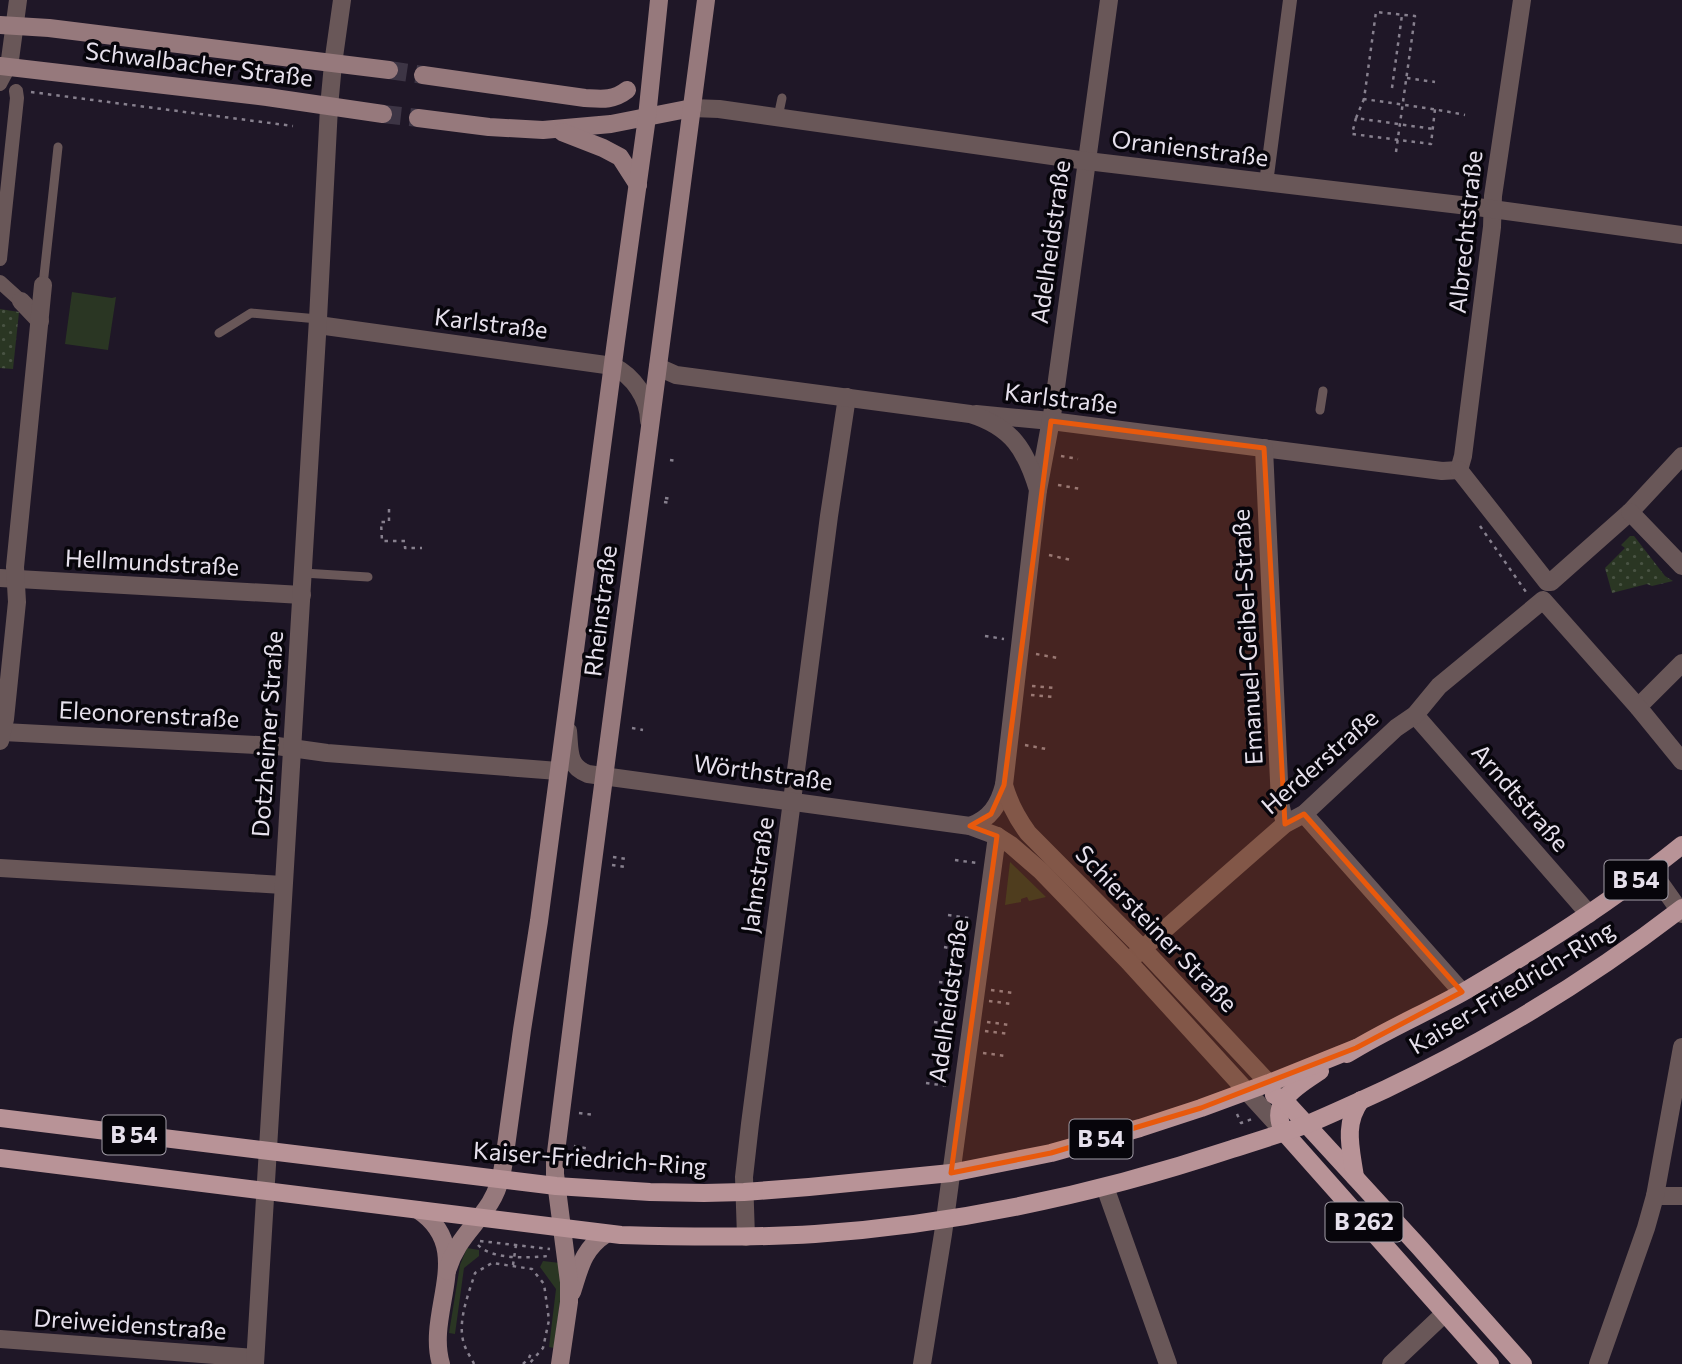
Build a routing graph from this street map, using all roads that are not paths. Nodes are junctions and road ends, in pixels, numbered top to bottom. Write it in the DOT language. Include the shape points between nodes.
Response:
graph roads {
  1 [pos="18,0"];
  2 [pos="342,0"];
  3 [pos="659,0"];
  4 [pos="706,0"];
  5 [pos="1109,0"];
  6 [pos="1290,0"];
  7 [pos="1522,0"];
  8 [pos="7,26"];
  9 [pos="0,50"];
  10 [pos="652,55"];
  11 [pos="333,64"];
  12 [pos="5,66"];
  13 [pos="389,70"];
  14 [pos="423,75"];
  15 [pos="0,84"];
  16 [pos="16,90"];
  17 [pos="626,90"];
  18 [pos="782,98"];
  19 [pos="329,107"];
  20 [pos="692,108"];
  21 [pos="383,114"];
  22 [pos="648,117"];
  23 [pos="778,117"];
  24 [pos="418,118"];
  25 [pos="594,126"];
  26 [pos="555,130"];
  27 [pos="58,147"];
  28 [pos="1087,161"];
  29 [pos="1266,183"];
  30 [pos="638,185"];
  31 [pos="1492,209"];
  32 [pos="1682,235"];
  33 [pos="0,259"];
  34 [pos="0,282"];
  35 [pos="43,285"];
  36 [pos="20,301"];
  37 [pos="40,321"];
  38 [pos="318,322"];
  39 [pos="219,333"];
  40 [pos="613,366"];
  41 [pos="658,368"];
  42 [pos="1323,391"];
  43 [pos="847,397"];
  44 [pos="1320,410"];
  45 [pos="970,414"];
  46 [pos="1051,421"];
  47 [pos="648,440"];
  48 [pos="1264,448"];
  49 [pos="1682,456"];
  50 [pos="1459,470"];
  51 [pos="1038,490"];
  52 [pos="1630,512"];
  53 [pos="1682,566"];
  54 [pos="303,573"];
  55 [pos="368,577"];
  56 [pos="8,579"];
  57 [pos="302,596"];
  58 [pos="1682,663"];
  59 [pos="1638,707"];
  60 [pos="566,715"];
  61 [pos="1415,715"];
  62 [pos="1,736"];
  63 [pos="292,748"];
  64 [pos="1682,761"];
  65 [pos="558,771"];
  66 [pos="604,776"];
  67 [pos="1004,785"];
  68 [pos="792,802"];
  69 [pos="1304,814"];
  70 [pos="1284,824"];
  71 [pos="970,825"];
  72 [pos="997,836"];
  73 [pos="1682,845"];
  74 [pos="0,868"];
  75 [pos="1651,870"];
  76 [pos="284,886"];
  77 [pos="1681,911"];
  78 [pos="1589,914"];
  79 [pos="1142,948"];
  80 [pos="1128,961"];
  81 [pos="1462,992"];
  82 [pos="1682,1047"];
  83 [pos="1356,1048"];
  84 [pos="1269,1083"];
  85 [pos="1246,1091"];
  86 [pos="1284,1100"];
  87 [pos="1361,1100"];
  88 [pos="0,1118"];
  89 [pos="1306,1125"];
  90 [pos="1283,1132"];
  91 [pos="268,1152"];
  92 [pos="0,1158"];
  93 [pos="951,1173"];
  94 [pos="1355,1177"];
  95 [pos="501,1179"];
  96 [pos="556,1186"];
  97 [pos="1105,1187"];
  98 [pos="266,1191"];
  99 [pos="744,1192"];
  100 [pos="1655,1196"];
  101 [pos="1682,1196"];
  102 [pos="418,1210"];
  103 [pos="484,1211"];
  104 [pos="945,1220"];
  105 [pos="561,1228"];
  106 [pos="606,1234"];
  107 [pos="746,1237"];
  108 [pos="447,1272"];
  109 [pos="569,1302"];
  110 [pos="1445,1313"];
  111 [pos="0,1339"];
  112 [pos="255,1361"];
  113 [pos="441,1364"];
  114 [pos="560,1364"];
  115 [pos="922,1364"];
  116 [pos="1168,1364"];
  117 [pos="1391,1364"];
  118 [pos="1490,1364"];
  119 [pos="1523,1364"];
  120 [pos="1598,1364"];
  1 -- 8 [label="street"];
  2 -- 11 [label="street, Dotzheimer Straße"];
  3 -- 10 [label="main road, Rheinstraße"];
  4 -- 20 [label="main road, Rheinstraße"];
  5 -- 28 [label="street, Adelheidstraße"];
  6 -- 29 [label="street"];
  7 -- 31 [label="street, Albrechtstraße"];
  8 -- 11 [label="main road, Schwalbacher Straße"];
  8 -- 12 [label="street"];
  9 -- 12 [label="main road"];
  10 -- 17 [label="main road"];
  10 -- 22 [label="main road, Rheinstraße"];
  11 -- 13 [label="main road, Schwalbacher Straße"];
  11 -- 19 [label="street, Dotzheimer Straße"];
  12 -- 15 [label="street"];
  12 -- 19 [label="main road, Schwalbacher Straße"];
  14 -- 17 [label="main road" via="585,98 611,98"];
  16 -- 33 [label="street"];
  17 -- 25 [label="main road"];
  18 -- 23 [label="lane"];
  19 -- 21 [label="main road, Schwalbacher Straße"];
  19 -- 38 [label="street, Dotzheimer Straße"];
  20 -- 22 [label="main road"];
  20 -- 23 [label="street, Oranienstraße"];
  20 -- 41 [label="main road, Rheinstraße"];
  22 -- 25 [label="main road"];
  22 -- 30 [label="main road, Rheinstraße"];
  23 -- 28 [label="street, Oranienstraße"];
  24 -- 26 [label="main road"];
  25 -- 26 [label="main road"];
  26 -- 30 [label="main road" via="620,157"];
  27 -- 35 [label="lane"];
  28 -- 29 [label="street, Oranienstraße"];
  28 -- 46 [label="street, Adelheidstraße"];
  29 -- 31 [label="street, Oranienstraße"];
  30 -- 40 [label="main road, Rheinstraße"];
  31 -- 32 [label="street, Oranienstraße"];
  31 -- 50 [label="street, Albrechtstraße"];
  34 -- 36 [label="street"];
  35 -- 37 [label="street"];
  36 -- 37 [label="street"];
  37 -- 56 [label="street" via="15,567"];
  38 -- 39 [label="lane" via="251,313"];
  38 -- 40 [label="street, Karlstraße"];
  38 -- 54 [label="street, Dotzheimer Straße"];
  40 -- 47 [label="street" via="643,396 649,414"];
  40 -- 60 [label="main road, Rheinstraße"];
  41 -- 43 [label="street, Karlstraße" via="676,375"];
  41 -- 47 [label="main road, Rheinstraße"];
  42 -- 44 [label="lane"];
  43 -- 45 [label="street, Karlstraße"];
  43 -- 68 [label="street, Jahnstraße"];
  45 -- 46 [label="street, Karlstraße"];
  45 -- 51 [label="street, Adelheidstraße" via="989,419 1014,439"];
  46 -- 48 [label="street, Karlstraße"];
  46 -- 51 [label="street, Adelheidstraße"];
  47 -- 66 [label="main road, Rheinstraße"];
  48 -- 50 [label="street, Karlstraße" via="1315,449"];
  48 -- 70 [label="street, Emanuel-Geibel-Straße"];
  49 -- 52 [label="street"];
  50 -- 52 [label="street" via="1547,582"];
  51 -- 67 [label="street, Adelheidstraße"];
  52 -- 53 [label="street"];
  54 -- 55 [label="lane"];
  54 -- 57 [label="street, Dotzheimer Straße"];
  56 -- 57 [label="street, Hellmundstraße"];
  56 -- 62 [label="street" via="17,602"];
  57 -- 63 [label="street, Dotzheimer Straße"];
  58 -- 59 [label="street"];
  59 -- 61 [label="street, Herderstraße" via="1543,600 1439,686"];
  59 -- 64 [label="street"];
  60 -- 65 [label="main road, Rheinstraße"];
  60 -- 66 [label="street, Wörthstraße" via="573,764 586,773"];
  61 -- 69 [label="street, Herderstraße"];
  61 -- 78 [label="street, Arndtstraße"];
  62 -- 63 [label="street, Eleonorenstraße"];
  63 -- 65 [label="street"];
  63 -- 76 [label="street, Dotzheimer Straße"];
  65 -- 95 [label="main road, Rheinstraße"];
  66 -- 68 [label="street, Wörthstraße"];
  66 -- 96 [label="main road, Rheinstraße" via="555,1160"];
  67 -- 71 [label="street, Adelheidstraße" via="991,814"];
  67 -- 79 [label="street, Schiersteiner Straße" via="1028,833"];
  68 -- 71 [label="street, Wörthstraße"];
  68 -- 99 [label="street, Jahnstraße"];
  69 -- 70 [label="street, Herderstraße"];
  69 -- 81 [label="street"];
  70 -- 79 [label="street, Herderstraße"];
  71 -- 72 [label="street, Wörthstraße"];
  72 -- 80 [label="street, Schiersteiner Straße" via="1041,871"];
  72 -- 93 [label="street, Adelheidstraße"];
  73 -- 75 [label="main road, Kaiser-Friedrich-Ring / B 54"];
  74 -- 76 [label="street"];
  75 -- 77 [label="street"];
  75 -- 78 [label="main road, Kaiser-Friedrich-Ring / B 54"];
  76 -- 91 [label="street, Dotzheimer Straße"];
  77 -- 87 [label="main road, Kaiser-Friedrich-Ring / B 54" via="1515,1021"];
  78 -- 81 [label="main road, Kaiser-Friedrich-Ring / B 54"];
  79 -- 80 [label="street, Herderstraße"];
  79 -- 84 [label="street, Schiersteiner Straße"];
  80 -- 85 [label="street, Schiersteiner Straße"];
  81 -- 83 [label="main road, Kaiser-Friedrich-Ring / B 54"];
  82 -- 100 [label="street"];
  83 -- 84 [label="main road, Kaiser-Friedrich-Ring / B 54"];
  83 -- 86 [label="main road, Kaiser-Friedrich-Ring"];
  84 -- 85 [label="main road, Kaiser-Friedrich-Ring / B 54"];
  84 -- 86 [label="street, Schiersteiner Straße / B 262"];
  85 -- 86 [label="main road" via="1266,1092"];
  85 -- 90 [label="street, Schiersteiner Straße / B 262"];
  85 -- 93 [label="main road, Kaiser-Friedrich-Ring / B 54" via="1051,1153"];
  86 -- 89 [label="main road, Schiersteiner Straße / B 262"];
  86 -- 90 [label="main road" via="1279,1115"];
  87 -- 89 [label="main road, Kaiser-Friedrich-Ring / B 54"];
  87 -- 94 [label="main road" via="1350,1123"];
  88 -- 91 [label="main road, B 54"];
  89 -- 90 [label="main road, Kaiser-Friedrich-Ring / B 54"];
  89 -- 94 [label="main road, Schiersteiner Straße / B 262"];
  90 -- 97 [label="main road, Kaiser-Friedrich-Ring / B 54"];
  90 -- 110 [label="main road, Schiersteiner Straße / B 262"];
  91 -- 95 [label="main road, Kaiser-Friedrich-Ring / B 54"];
  91 -- 98 [label="street, Dotzheimer Straße"];
  92 -- 98 [label="main road, B 54"];
  93 -- 99 [label="main road, Kaiser-Friedrich-Ring / B 54"];
  93 -- 104 [label="street"];
  94 -- 119 [label="main road, Schiersteiner Straße / B 262"];
  95 -- 96 [label="main road, Kaiser-Friedrich-Ring / B 54"];
  95 -- 103 [label="main road, Rheinstraße"];
  96 -- 99 [label="main road, Kaiser-Friedrich-Ring / B 54"];
  96 -- 105 [label="main road, Rheinstraße"];
  97 -- 104 [label="main road, Kaiser-Friedrich-Ring / B 54"];
  97 -- 116 [label="street"];
  98 -- 102 [label="main road, Kaiser-Friedrich-Ring / B 54"];
  98 -- 112 [label="street, Dotzheimer Straße"];
  99 -- 107 [label="street, Jahnstraße"];
  100 -- 101 [label="street"];
  100 -- 120 [label="street"];
  102 -- 103 [label="main road, Kaiser-Friedrich-Ring / B 54"];
  102 -- 108 [label="main road" via="443,1238"];
  103 -- 105 [label="main road, Kaiser-Friedrich-Ring / B 54" via="500,1221"];
  103 -- 108 [label="main road, Rheinstraße" via="457,1246"];
  104 -- 107 [label="main road, Kaiser-Friedrich-Ring / B 54"];
  104 -- 115 [label="street"];
  105 -- 106 [label="main road, Kaiser-Friedrich-Ring / B 54"];
  105 -- 109 [label="main road, Rheinstraße"];
  106 -- 107 [label="main road, Kaiser-Friedrich-Ring / B 54"];
  106 -- 109 [label="main road" via="587,1249"];
  108 -- 113 [label="main road" via="437,1343"];
  109 -- 114 [label="main road"];
  110 -- 117 [label="street"];
  110 -- 118 [label="main road, Schiersteiner Straße / B 262"];
  111 -- 112 [label="street, Dreiweidenstraße"];
}
